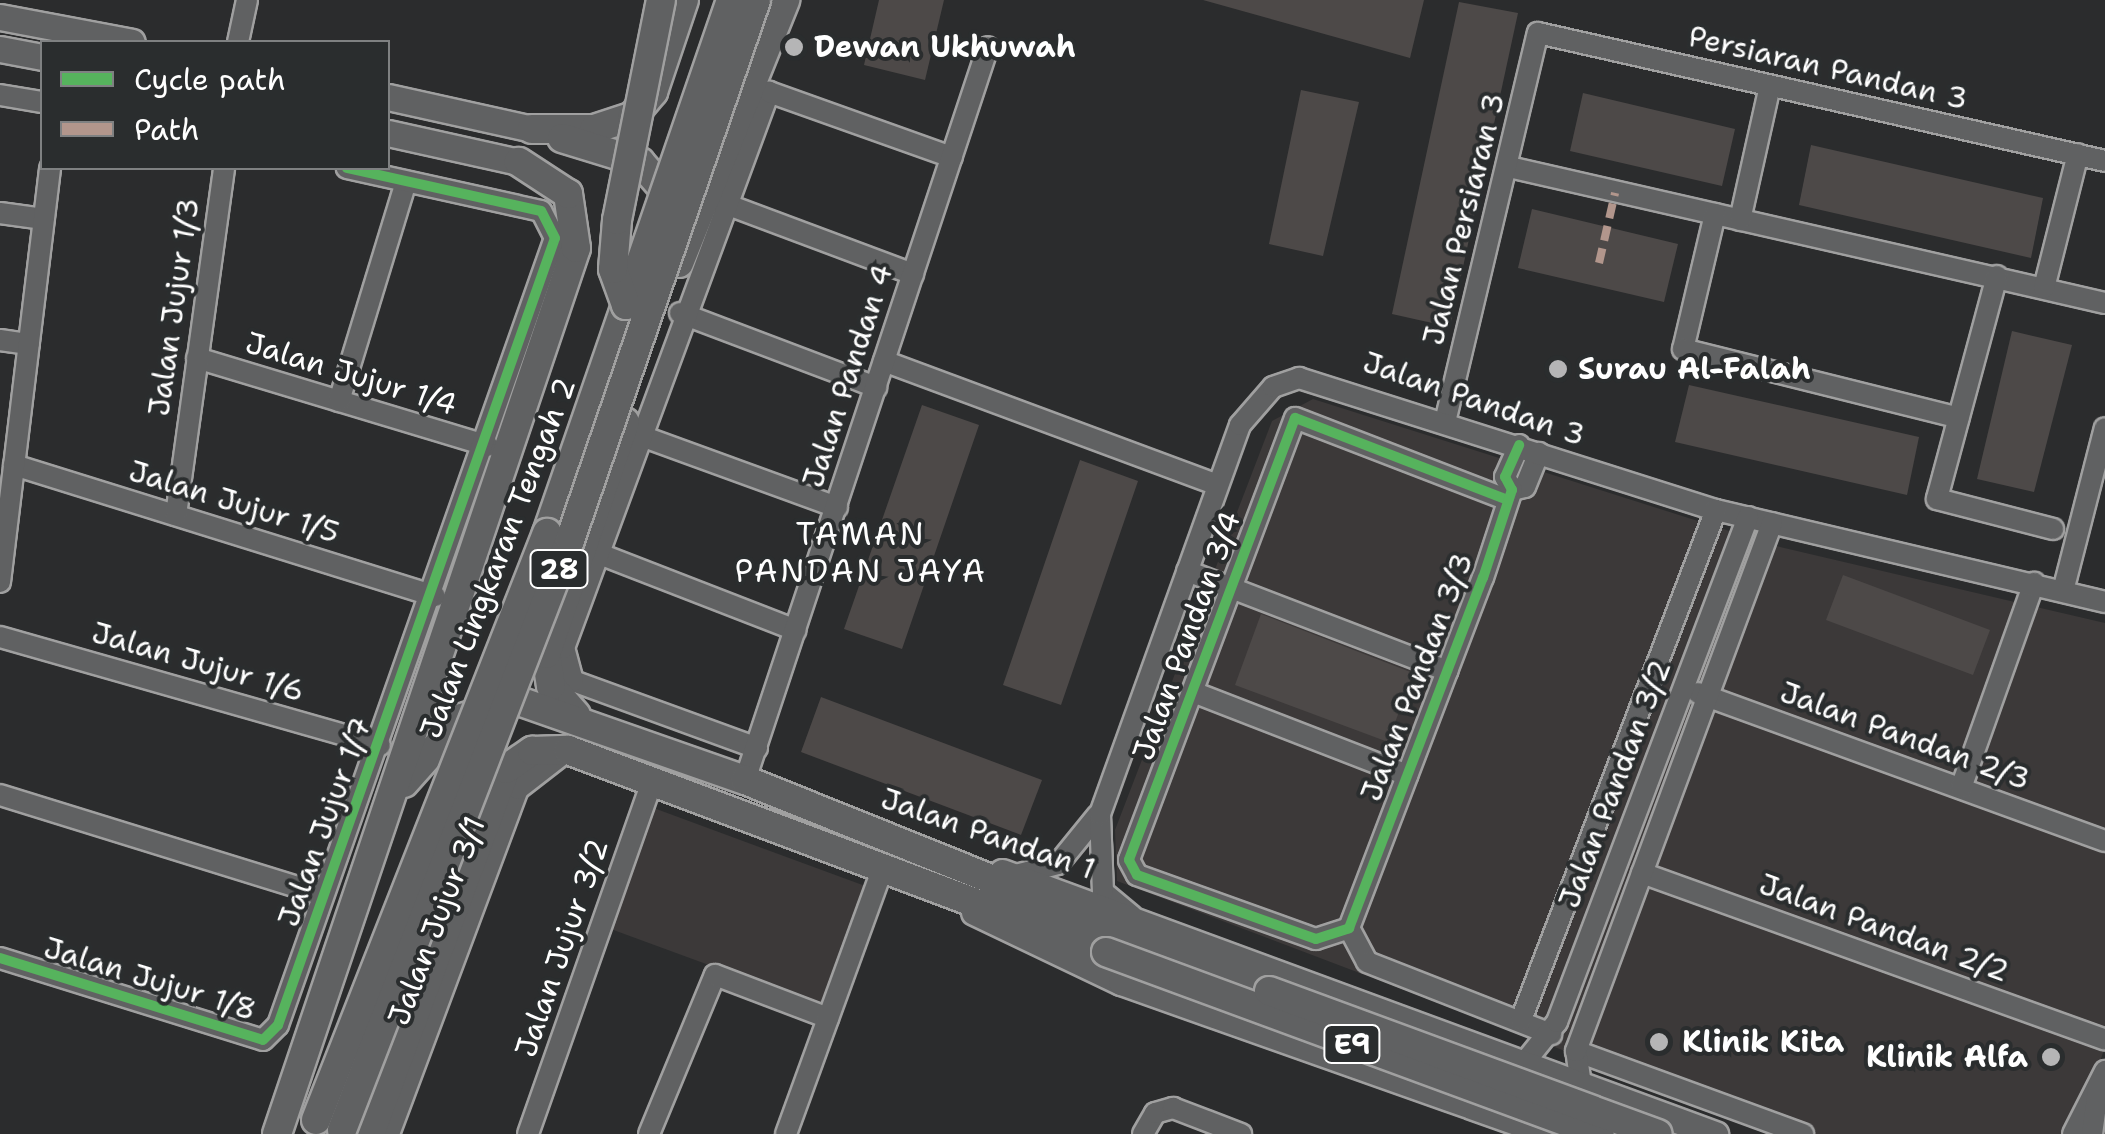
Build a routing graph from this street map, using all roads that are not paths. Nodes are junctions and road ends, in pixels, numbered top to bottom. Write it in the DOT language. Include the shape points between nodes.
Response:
graph roads {
  1 [pos="247,0"];
  2 [pos="661,0"];
  3 [pos="684,0"];
  4 [pos="731,0"];
  5 [pos="756,0"];
  6 [pos="786,0"];
  7 [pos="0,16"];
  8 [pos="1538,33"];
  9 [pos="122,40"];
  10 [pos="238,40"];
  11 [pos="988,47"];
  12 [pos="0,49"];
  13 [pos="40,57"];
  14 [pos="1770,86"];
  15 [pos="0,95"];
  16 [pos="390,97"];
  17 [pos="40,102"];
  18 [pos="532,129"];
  19 [pos="390,132"];
  20 [pos="2078,154"];
  21 [pos="952,157"];
  22 [pos="2105,161"];
  23 [pos="519,162"];
  24 [pos="1509,167"];
  25 [pos="50,170"];
  26 [pos="224,170"];
  27 [pos="355,170"];
  28 [pos="406,182"];
  29 [pos="723,203"];
  30 [pos="0,212"];
  31 [pos="1715,214"];
  32 [pos="44,219"];
  33 [pos="1740,220"];
  34 [pos="687,239"];
  35 [pos="913,274"];
  36 [pos="1997,276"];
  37 [pos="2044,288"];
  38 [pos="2105,303"];
  39 [pos="626,305"];
  40 [pos="680,313"];
  41 [pos="0,340"];
  42 [pos="29,344"];
  43 [pos="198,358"];
  44 [pos="884,362"];
  45 [pos="876,388"];
  46 [pos="339,401"];
  47 [pos="1446,418"];
  48 [pos="1959,418"];
  49 [pos="2105,428"];
  50 [pos="636,434"];
  51 [pos="1518,445"];
  52 [pos="488,446"];
  53 [pos="1539,453"];
  54 [pos="2101,460"];
  55 [pos="14,465"];
  56 [pos="1217,485"];
  57 [pos="1510,495"];
  58 [pos="836,507"];
  59 [pos="1716,510"];
  60 [pos="176,515"];
  61 [pos="1748,517"];
  62 [pos="1772,523"];
  63 [pos="2053,530"];
  64 [pos="597,553"];
  65 [pos="1187,571"];
  66 [pos="0,582"];
  67 [pos="2034,584"];
  68 [pos="1232,588"];
  69 [pos="2064,591"];
  70 [pos="435,596"];
  71 [pos="2105,602"];
  72 [pos="796,630"];
  73 [pos="0,637"];
  74 [pos="1447,671"];
  75 [pos="1684,688"];
  76 [pos="1194,692"];
  77 [pos="1708,696"];
  78 [pos="578,717"];
  79 [pos="380,745"];
  80 [pos="757,748"];
  81 [pos="568,750"];
  82 [pos="1407,775"];
  83 [pos="746,780"];
  84 [pos="652,782"];
  85 [pos="1961,788"];
  86 [pos="0,796"];
  87 [pos="388,804"];
  88 [pos="1100,814"];
  89 [pos="2105,841"];
  90 [pos="946,859"];
  91 [pos="883,868"];
  92 [pos="1642,874"];
  93 [pos="1016,875"];
  94 [pos="940,890"];
  95 [pos="324,895"];
  96 [pos="1137,920"];
  97 [pos="1349,928"];
  98 [pos="0,958"];
  99 [pos="828,1018"];
  100 [pos="1521,1020"];
  101 [pos="278,1025"];
  102 [pos="1551,1034"];
  103 [pos="2105,1040"];
  104 [pos="1576,1051"];
  105 [pos="1524,1063"];
  106 [pos="2102,1078"];
  107 [pos="1572,1081"];
  108 [pos="327,1130"];
  109 [pos="1547,1133"];
  110 [pos="277,1134"];
  111 [pos="370,1134"];
  112 [pos="388,1134"];
  113 [pos="528,1134"];
  114 [pos="650,1134"];
  115 [pos="786,1134"];
  116 [pos="1143,1134"];
  117 [pos="1241,1134"];
  118 [pos="1600,1134"];
  119 [pos="1657,1134"];
  120 [pos="1715,1134"];
  121 [pos="1803,1134"];
  122 [pos="2073,1134"];
  123 [pos="2092,1134"];
  1 -- 10 [label="street"];
  2 -- 39 [label="highway, bridge" via="617,220 612,270"];
  3 -- 18 [label="highway" via="653,92 632,116 594,129"];
  4 -- 39 [label="highway, Jalan Lingkaran Tengah 2 / 28, bridge"];
  5 -- 108 [label="highway, Jalan Lingkaran Tengah 2 / 28, bridge" via="570,540"];
  6 -- 34 [label="highway"];
  7 -- 9 [label="main road"];
  8 -- 14 [label="street, Persiaran Pandan 3"];
  8 -- 24 [label="street, Jalan Persiaran 3"];
  11 -- 21 [label="street, Jalan Pandan 4"];
  12 -- 13 [label="main road"];
  14 -- 20 [label="street, Persiaran Pandan 3"];
  14 -- 33 [label="street"];
  15 -- 17 [label="street"];
  16 -- 18 [label="main road"];
  18 -- 34 [label="highway" via="660,175"];
  19 -- 23 [label="main road"];
  20 -- 22 [label="street, Persiaran Pandan 3"];
  20 -- 37 [label="street"];
  21 -- 29 [label="street" via="769,92"];
  21 -- 35 [label="street, Jalan Pandan 4"];
  23 -- 87 [label="highway" via="568,194 576,248 550,350"];
  24 -- 31 [label="street"];
  24 -- 47 [label="street, Jalan Persiaran 3"];
  25 -- 32 [label="street"];
  26 -- 43 [label="street, Jalan Jujur 1/3"];
  27 -- 28 [label="street"];
  28 -- 46 [label="street"];
  28 -- 52 [label="street, Jalan Jujur 1/7" via="540,210 555,238"];
  29 -- 35 [label="street"];
  29 -- 40 [label="street"];
  30 -- 32 [label="street"];
  31 -- 33 [label="street"];
  31 -- 48 [label="street" via="1682,349"];
  32 -- 42 [label="street"];
  33 -- 36 [label="street"];
  34 -- 78 [label="highway" via="546,654 551,686"];
  35 -- 44 [label="street, Jalan Pandan 4"];
  36 -- 37 [label="street"];
  36 -- 48 [label="street"];
  37 -- 38 [label="street"];
  39 -- 108 [label="highway, Jalan Lingkaran Tengah 2 / 28, bridge"];
  40 -- 45 [label="street"];
  40 -- 50 [label="street"];
  41 -- 42 [label="street"];
  42 -- 55 [label="street"];
  43 -- 46 [label="street, Jalan Jujur 1/4"];
  43 -- 60 [label="street, Jalan Jujur 1/3"];
  44 -- 45 [label="street, Jalan Pandan 4"];
  44 -- 56 [label="street"];
  45 -- 58 [label="street, Jalan Pandan 4"];
  46 -- 52 [label="street, Jalan Jujur 1/4"];
  47 -- 51 [label="street, Jalan Pandan 3"];
  47 -- 56 [label="street, Jalan Pandan 3" via="1299,378 1257,402"];
  48 -- 63 [label="street" via="1937,499"];
  49 -- 54 [label="street"];
  50 -- 58 [label="street"];
  50 -- 64 [label="street"];
  51 -- 53 [label="street, Jalan Pandan 3"];
  51 -- 57 [label="street, Jalan Pandan 3/3" via="1505,477"];
  52 -- 70 [label="street, Jalan Jujur 1/7"];
  53 -- 57 [label="street, Jalan Pandan 3/3" via="1525,486"];
  53 -- 59 [label="street, Jalan Pandan 3"];
  54 -- 69 [label="street"];
  55 -- 60 [label="street, Jalan Jujur 1/5"];
  55 -- 66 [label="street"];
  56 -- 65 [label="street, Jalan Pandan 3"];
  57 -- 68 [label="street, Jalan Pandan 3/4" via="1295,418"];
  57 -- 74 [label="street, Jalan Pandan 3/3"];
  58 -- 72 [label="street, Jalan Pandan 4"];
  59 -- 61 [label="street, Jalan Pandan 3"];
  59 -- 100 [label="street, Jalan Pandan 3/2"];
  60 -- 70 [label="street, Jalan Jujur 1/5"];
  61 -- 62 [label="street, Jalan Pandan 3"];
  61 -- 75 [label="street, Jalan Pandan 3/2"];
  62 -- 67 [label="street, Jalan Pandan 3"];
  62 -- 77 [label="street"];
  64 -- 72 [label="street"];
  64 -- 80 [label="street" via="564,648 573,681"];
  65 -- 68 [label="street"];
  65 -- 88 [label="street, Jalan Pandan 3"];
  67 -- 69 [label="street, Jalan Pandan 3"];
  67 -- 85 [label="street"];
  68 -- 74 [label="street"];
  68 -- 76 [label="street, Jalan Pandan 3/4"];
  69 -- 71 [label="street, Jalan Pandan 3"];
  70 -- 79 [label="street, Jalan Jujur 1/7"];
  72 -- 80 [label="street, Jalan Pandan 4"];
  73 -- 79 [label="street, Jalan Jujur 1/6"];
  74 -- 82 [label="street, Jalan Pandan 3/3"];
  75 -- 77 [label="street, Jalan Pandan 2/3"];
  75 -- 102 [label="street, Jalan Pandan 3/2"];
  76 -- 82 [label="street"];
  76 -- 97 [label="street, Jalan Pandan 3/4" via="1133,871 1316,939"];
  77 -- 85 [label="street, Jalan Pandan 2/3"];
  77 -- 92 [label="street"];
  78 -- 83 [label="highway, Jalan Pandan 1 / E9"];
  78 -- 87 [label="highway, Jalan Pandan 1" via="516,700 485,706 441,735"];
  79 -- 95 [label="street, Jalan Jujur 1/7"];
  80 -- 83 [label="street, Jalan Pandan 4"];
  81 -- 84 [label="highway, E9"];
  81 -- 111 [label="highway" via="532,751 506,770"];
  81 -- 112 [label="street, Jalan Jujur 3/1" via="518,790"];
  82 -- 97 [label="street, Jalan Pandan 3/3"];
  83 -- 90 [label="highway, Jalan Pandan 1 / E9"];
  84 -- 91 [label="highway, E9"];
  84 -- 113 [label="street, Jalan Jujur 3/2"];
  85 -- 89 [label="street, Jalan Pandan 2/3"];
  86 -- 95 [label="street, Jalan Jujur 1/7"];
  87 -- 110 [label="highway"];
  88 -- 93 [label="street, Jalan Pandan 3" via="1058,864"];
  88 -- 96 [label="street, Jalan Pandan 3" via="1103,892"];
  90 -- 93 [label="main road, Jalan Pandan 1"];
  90 -- 119 [label="highway, E9, bridge" via="1002,889"];
  91 -- 94 [label="highway, E9"];
  91 -- 99 [label="street"];
  92 -- 103 [label="street, Jalan Pandan 2/2"];
  92 -- 104 [label="street"];
  93 -- 96 [label="main road, Jalan Pandan 1"];
  94 -- 109 [label="main road" via="1120,982"];
  94 -- 118 [label="highway, E9, bridge"];
  95 -- 101 [label="street, Jalan Jujur 1/7"];
  96 -- 105 [label="main road, Jalan Pandan 1"];
  97 -- 100 [label="street" via="1367,962"];
  98 -- 101 [label="street, Jalan Jujur 1/8" via="262,1040"];
  99 -- 114 [label="street" via="715,975"];
  99 -- 115 [label="street"];
  100 -- 102 [label="street"];
  102 -- 105 [label="street, Jalan Pandan 3/2"];
  104 -- 107 [label="street"];
  104 -- 121 [label="street"];
  105 -- 107 [label="main road, Jalan Pandan 1"];
  106 -- 122 [label="street"];
  106 -- 123 [label="street"];
  107 -- 109 [label="main road" via="1566,1110"];
  107 -- 120 [label="main road, Jalan Pandan 1"];
  116 -- 117 [label="street" via="1155,1113 1173,1108"];
}
